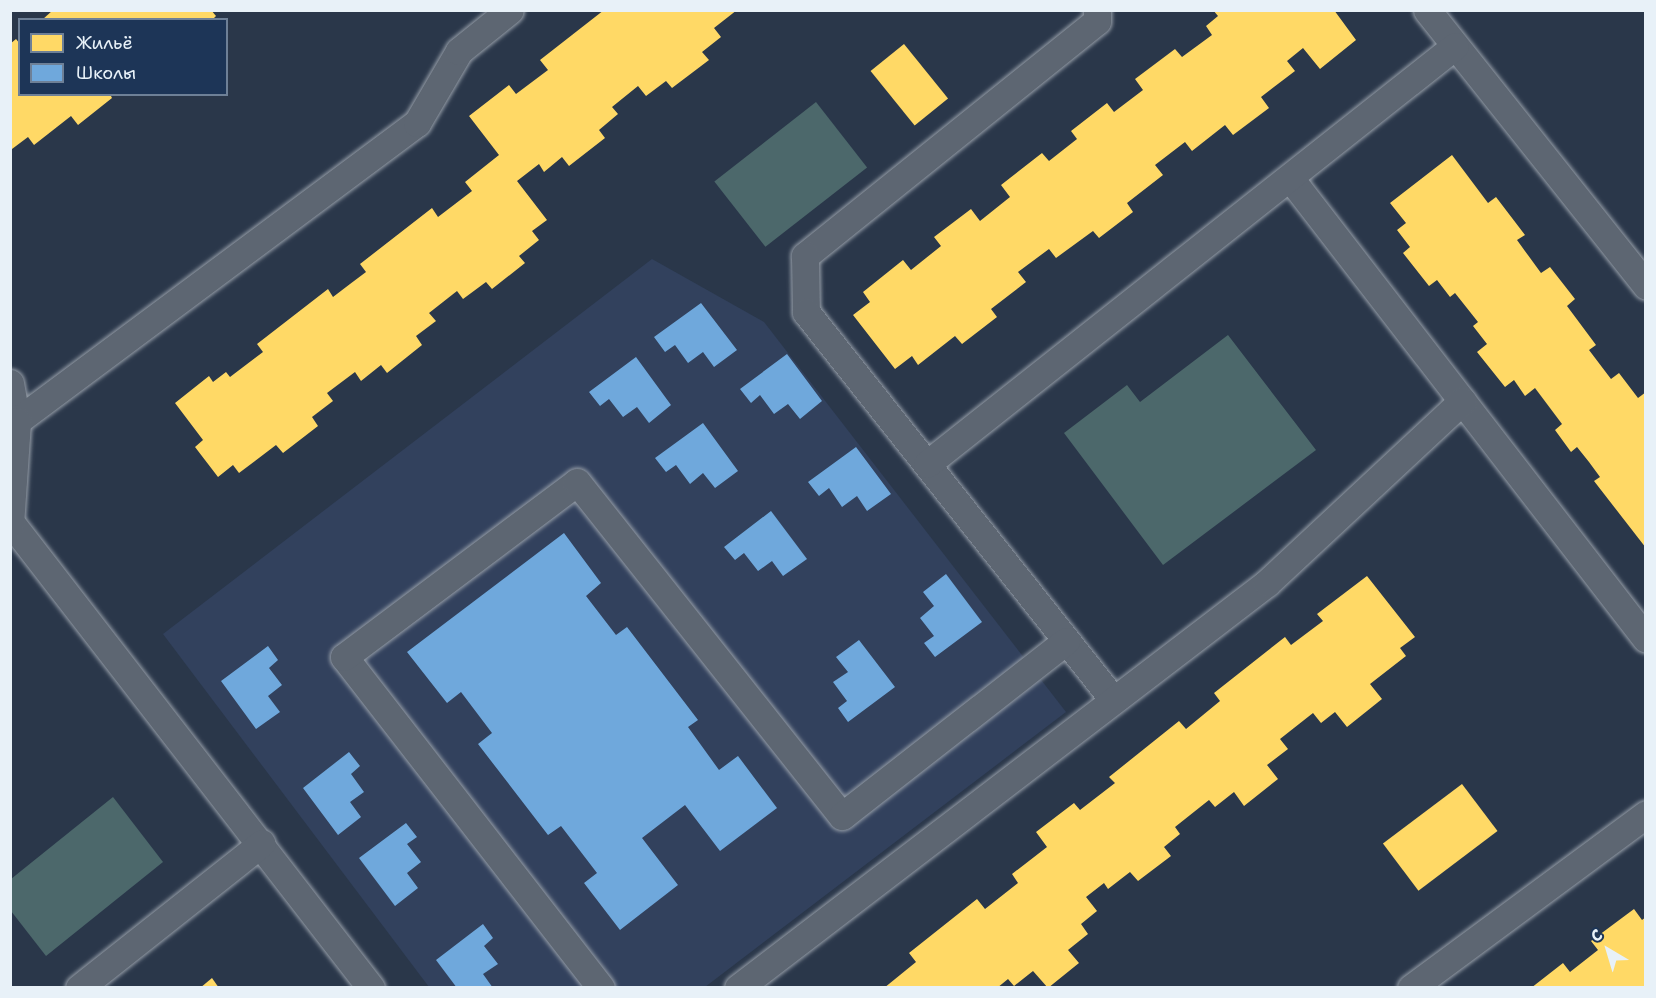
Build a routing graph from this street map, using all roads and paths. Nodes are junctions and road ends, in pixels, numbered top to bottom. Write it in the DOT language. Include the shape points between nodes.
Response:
graph roads {
  1 [pos="510,10"];
  2 [pos="1097,10"];
  3 [pos="1427,10"];
  4 [pos="1455,46"];
  5 [pos="1290,178"];
  6 [pos="1646,285"];
  7 [pos="10,383"];
  8 [pos="1462,401"];
  9 [pos="17,421"];
  10 [pos="927,464"];
  11 [pos="11,524"];
  12 [pos="1646,639"];
  13 [pos="1066,641"];
  14 [pos="1114,700"];
  15 [pos="1646,814"];
  16 [pos="262,843"];
  17 [pos="79,987"];
  18 [pos="371,987"];
  19 [pos="601,987"];
  20 [pos="738,987"];
  21 [pos="1411,987"];
  1 -- 9 [label="lane" via="459,51 417,123"];
  2 -- 10 [label="lane" via="1097,21 805,256 806,312"];
  3 -- 4 [label="lane"];
  4 -- 5 [label="lane"];
  4 -- 6 [label="lane"];
  5 -- 8 [label="lane"];
  5 -- 10 [label="lane"];
  7 -- 9 [label="lane"];
  8 -- 12 [label="lane"];
  8 -- 14 [label="lane" via="1267,583"];
  9 -- 11 [label="lane"];
  10 -- 13 [label="lane"];
  11 -- 16 [label="lane"];
  13 -- 14 [label="lane"];
  13 -- 19 [label="lane" via="842,816 577,482 344,657"];
  14 -- 20 [label="lane"];
  15 -- 21 [label="lane"];
  16 -- 17 [label="lane"];
  16 -- 18 [label="lane"];
}
